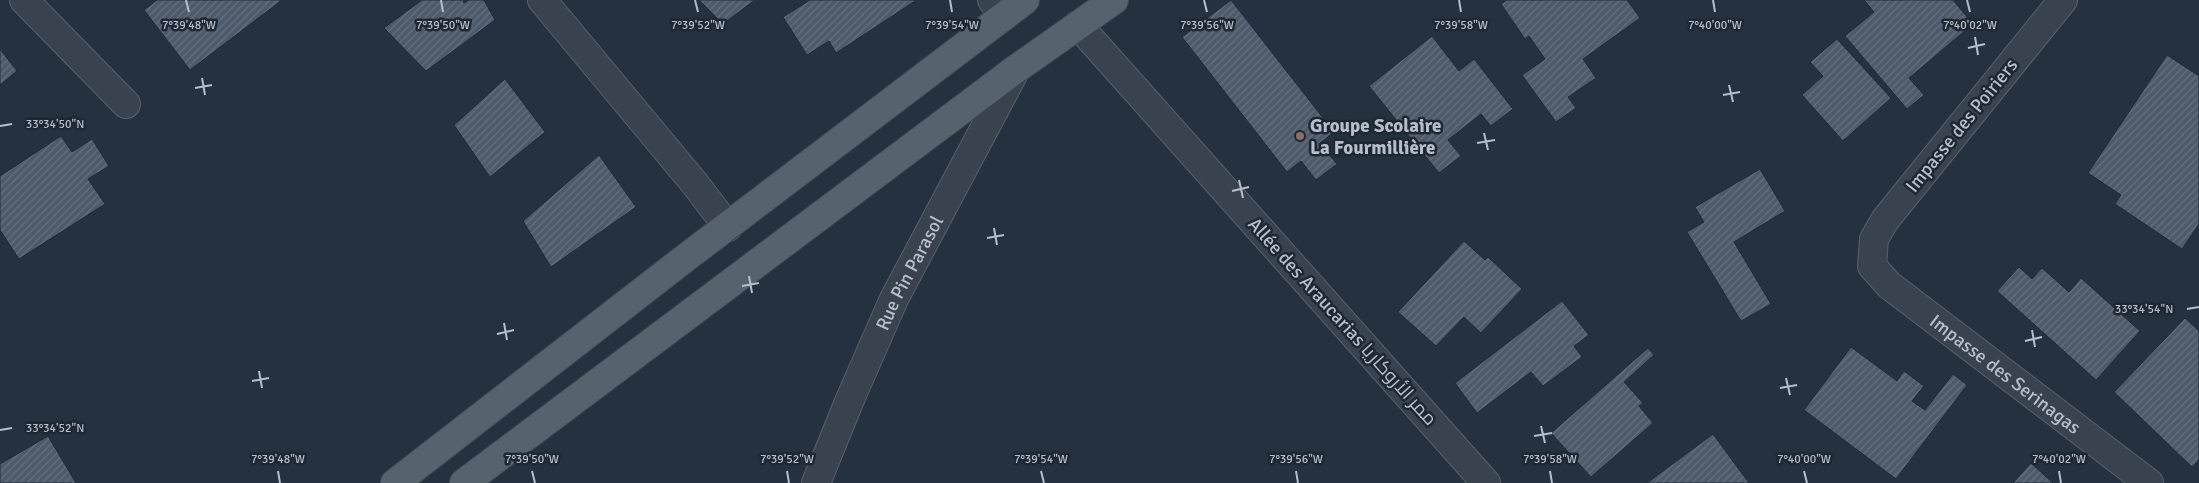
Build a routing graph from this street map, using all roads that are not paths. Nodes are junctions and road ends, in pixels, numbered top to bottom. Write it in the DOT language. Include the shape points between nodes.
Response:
graph roads {
  1 [pos="24,0"];
  2 [pos="542,0"];
  3 [pos="1114,0"];
  4 [pos="2063,0"];
  5 [pos="1007,5"];
  6 [pos="1078,25"];
  7 [pos="1016,68"];
  8 [pos="126,104"];
  9 [pos="728,227"];
  10 [pos="1872,257"];
  11 [pos="394,483"];
  12 [pos="464,483"];
  13 [pos="816,483"];
  14 [pos="1486,483"];
  15 [pos="2149,483"];
  1 -- 8 [label="street"];
  2 -- 9 [label="street"];
  3 -- 6 [label="main road"];
  4 -- 10 [label="street, Impasse des Poiriers" via="1885,220 1874,239"];
  5 -- 9 [label="main road"];
  6 -- 7 [label="main road"];
  6 -- 14 [label="street, Allée des Araucarias ممر الأروكاريا"];
  7 -- 12 [label="main road"];
  7 -- 13 [label="street, Rue Pin Parasol" via="894,299"];
  9 -- 11 [label="main road"];
  10 -- 15 [label="street, Impasse des Serinagas" via="1872,266 1890,286"];
}
